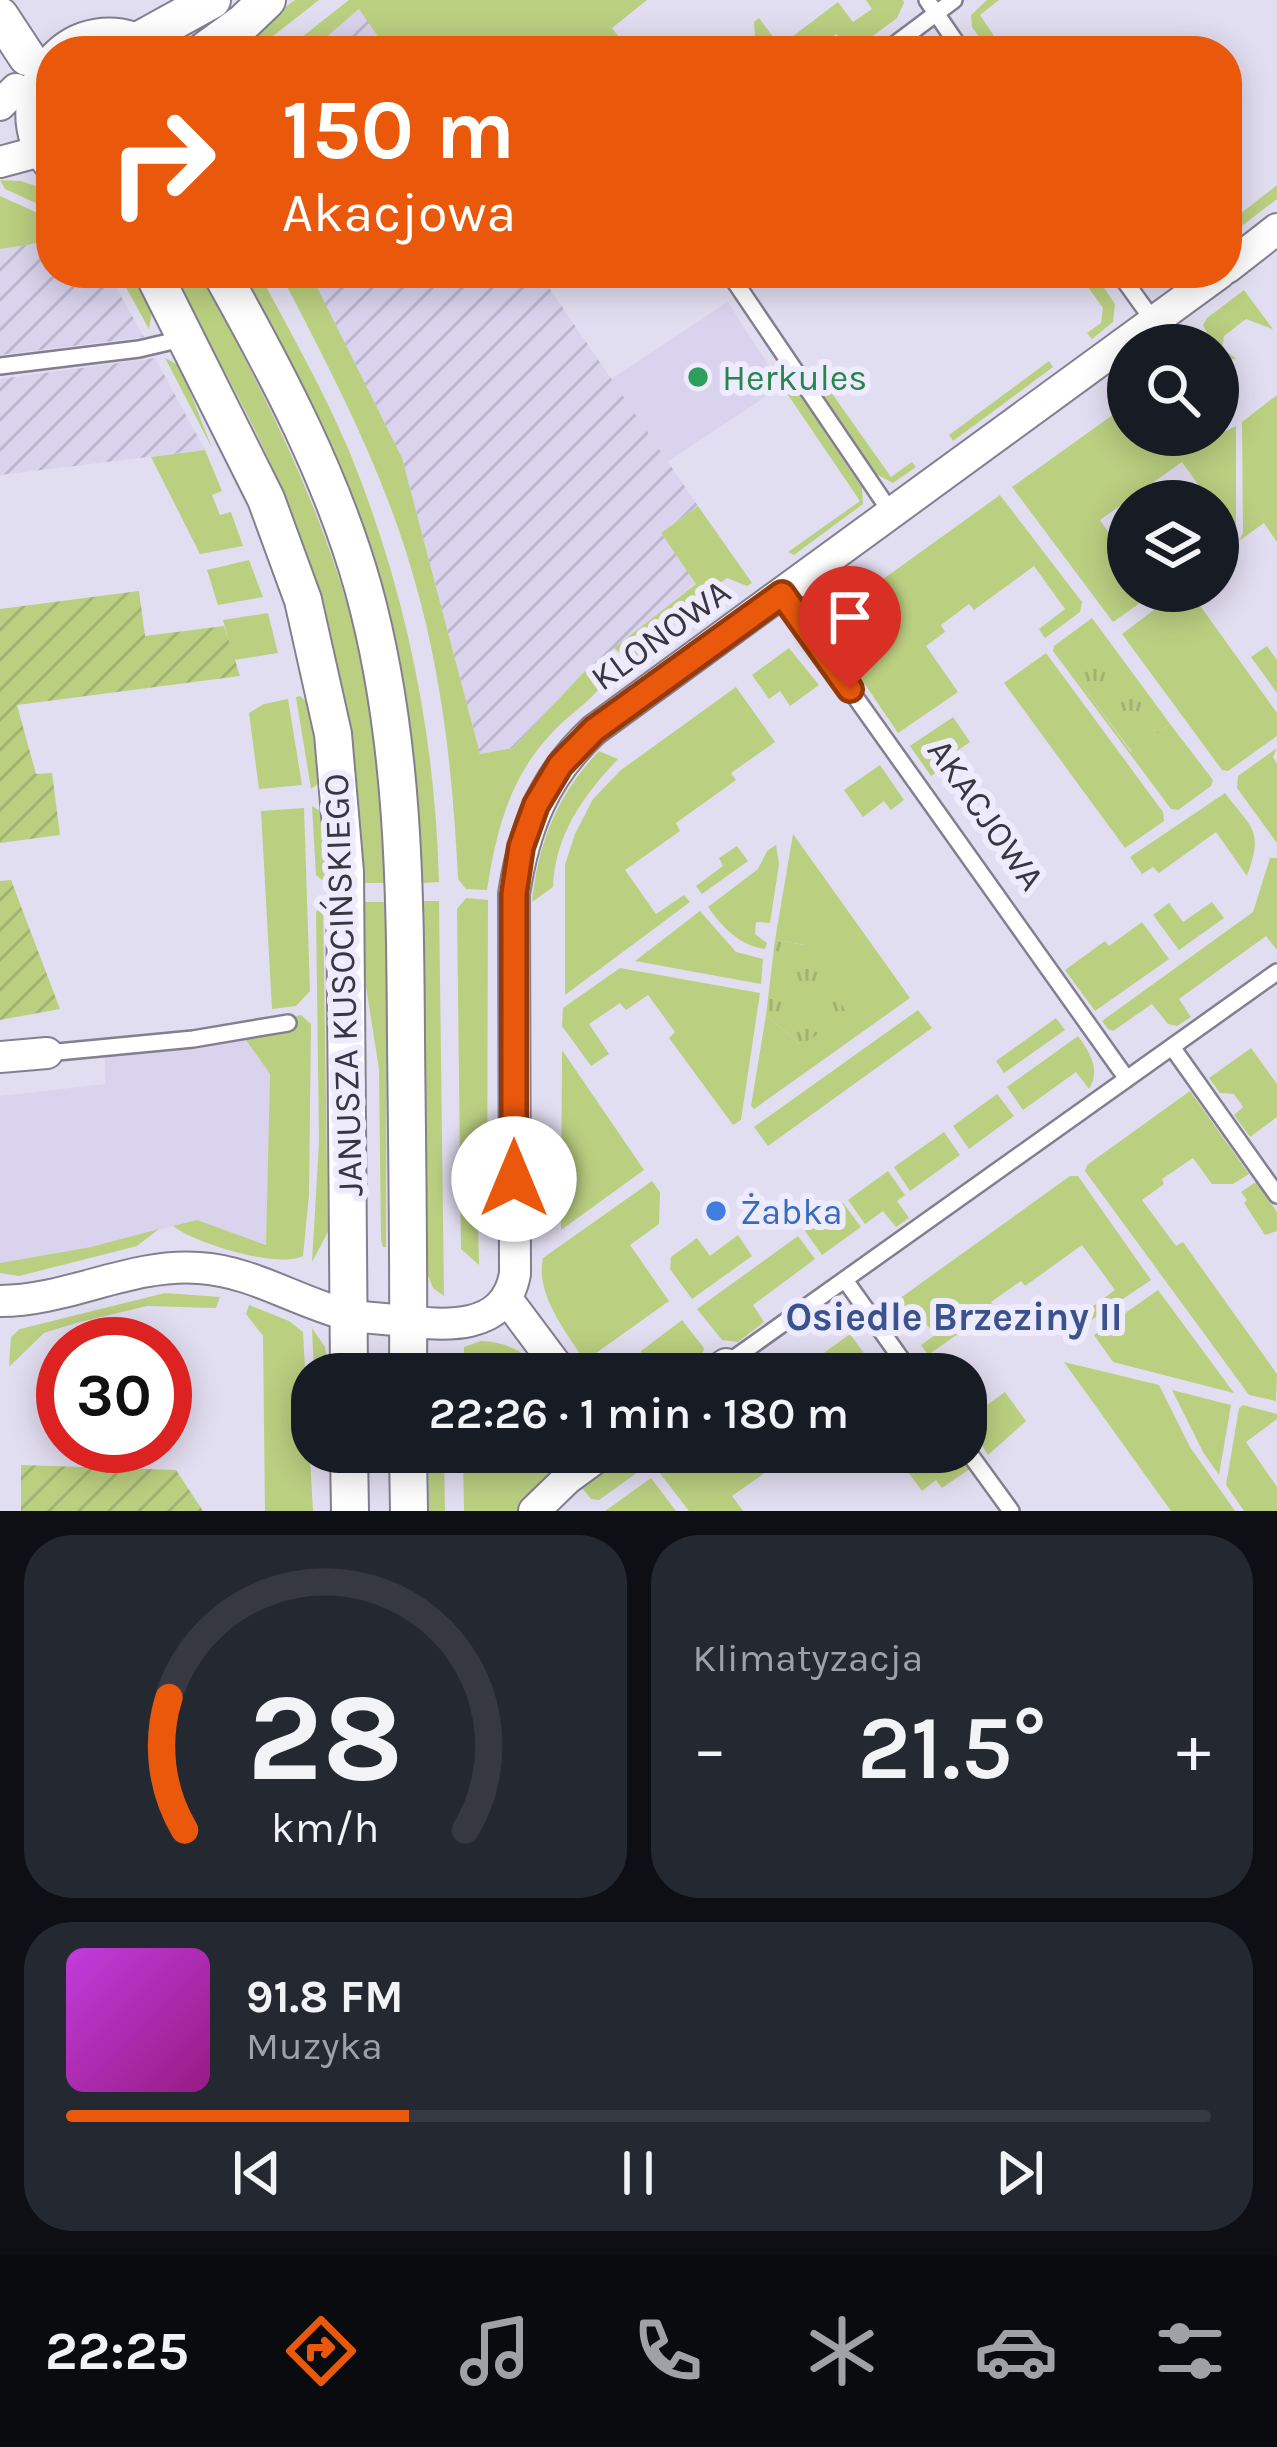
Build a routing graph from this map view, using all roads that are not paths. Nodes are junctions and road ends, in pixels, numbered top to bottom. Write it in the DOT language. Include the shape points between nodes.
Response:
graph roads {
  1 [pos="212,0"];
  2 [pos="267,0"];
  3 [pos="954,0"];
  4 [pos="932,7"];
  5 [pos="0,16"];
  6 [pos="45,36"];
  7 [pos="137,36"];
  8 [pos="162,36"];
  9 [pos="225,36"];
  10 [pos="902,36"];
  11 [pos="952,36"];
  12 [pos="36,46"];
  13 [pos="14,84"];
  14 [pos="36,147"];
  15 [pos="36,158"];
  16 [pos="0,162"];
  17 [pos="1277,229"];
  18 [pos="1242,256"];
  19 [pos="160,288"];
  20 [pos="229,288"];
  21 [pos="739,288"];
  22 [pos="1130,288"];
  23 [pos="1201,288"];
  24 [pos="1155,323"];
  25 [pos="186,338"];
  26 [pos="0,366"];
  27 [pos="892,515"];
  28 [pos="782,594"];
  29 [pos="1277,972"];
  30 [pos="288,1024"];
  31 [pos="1172,1047"];
  32 [pos="47,1053"];
  33 [pos="0,1057"];
  34 [pos="1127,1079"];
  35 [pos="1277,1195"];
  36 [pos="845,1280"];
  37 [pos="507,1299"];
  38 [pos="0,1301"];
  39 [pos="349,1315"];
  40 [pos="408,1322"];
  41 [pos="349,1353"];
  42 [pos="408,1353"];
  43 [pos="547,1353"];
  44 [pos="742,1353"];
  45 [pos="897,1353"];
  46 [pos="349,1473"];
  47 [pos="408,1473"];
  48 [pos="576,1473"];
  49 [pos="983,1473"];
  50 [pos="350,1511"];
  51 [pos="409,1511"];
  52 [pos="534,1511"];
  53 [pos="1011,1511"];
  1 -- 8 [label="street"];
  2 -- 9 [label="street"];
  3 -- 4 [label="lane"];
  4 -- 10 [label="lane"];
  4 -- 11 [label="lane"];
  5 -- 13 [label="street"];
  6 -- 7 [label="street" via="70,16"];
  12 -- 13 [label="street"];
  13 -- 14 [label="street" via="21,127"];
  15 -- 16 [label="street"];
  17 -- 18 [label="street, KLONOWA"];
  19 -- 25 [label="street, JANUSZA KUSOCIŃSKIEGO"];
  20 -- 40 [label="street, JANUSZA KUSOCIŃSKIEGO" via="343,526 386,694 405,891"];
  21 -- 27 [label="lane"];
  22 -- 24 [label="lane"];
  23 -- 24 [label="street, KLONOWA"];
  24 -- 27 [label="street, KLONOWA"];
  25 -- 26 [label="lane"];
  25 -- 39 [label="street, JANUSZA KUSOCIŃSKIEGO" via="248,455 289,556 333,734 345,872"];
  27 -- 28 [label="street, KLONOWA"];
  28 -- 34 [label="lane, AKACJOWA"];
  28 -- 37 [label="street, KLONOWA" via="594,730 536,805 514,894 515,1274"];
  29 -- 31 [label="lane"];
  30 -- 32 [label="lane"];
  31 -- 34 [label="lane"];
  31 -- 35 [label="lane"];
  32 -- 33 [label="street"];
  34 -- 36 [label="lane"];
  36 -- 44 [label="lane"];
  36 -- 45 [label="lane"];
  37 -- 40 [label="street" via="477,1321"];
  37 -- 43 [label="street"];
  38 -- 39 [label="street" via="160,1268 200,1268 246,1276"];
  39 -- 40 [label="street"];
  39 -- 41 [label="street, JANUSZA KUSOCIŃSKIEGO"];
  40 -- 42 [label="street, JANUSZA KUSOCIŃSKIEGO"];
  46 -- 50 [label="street"];
  47 -- 51 [label="street"];
  48 -- 52 [label="street"];
  49 -- 53 [label="lane"];
}
